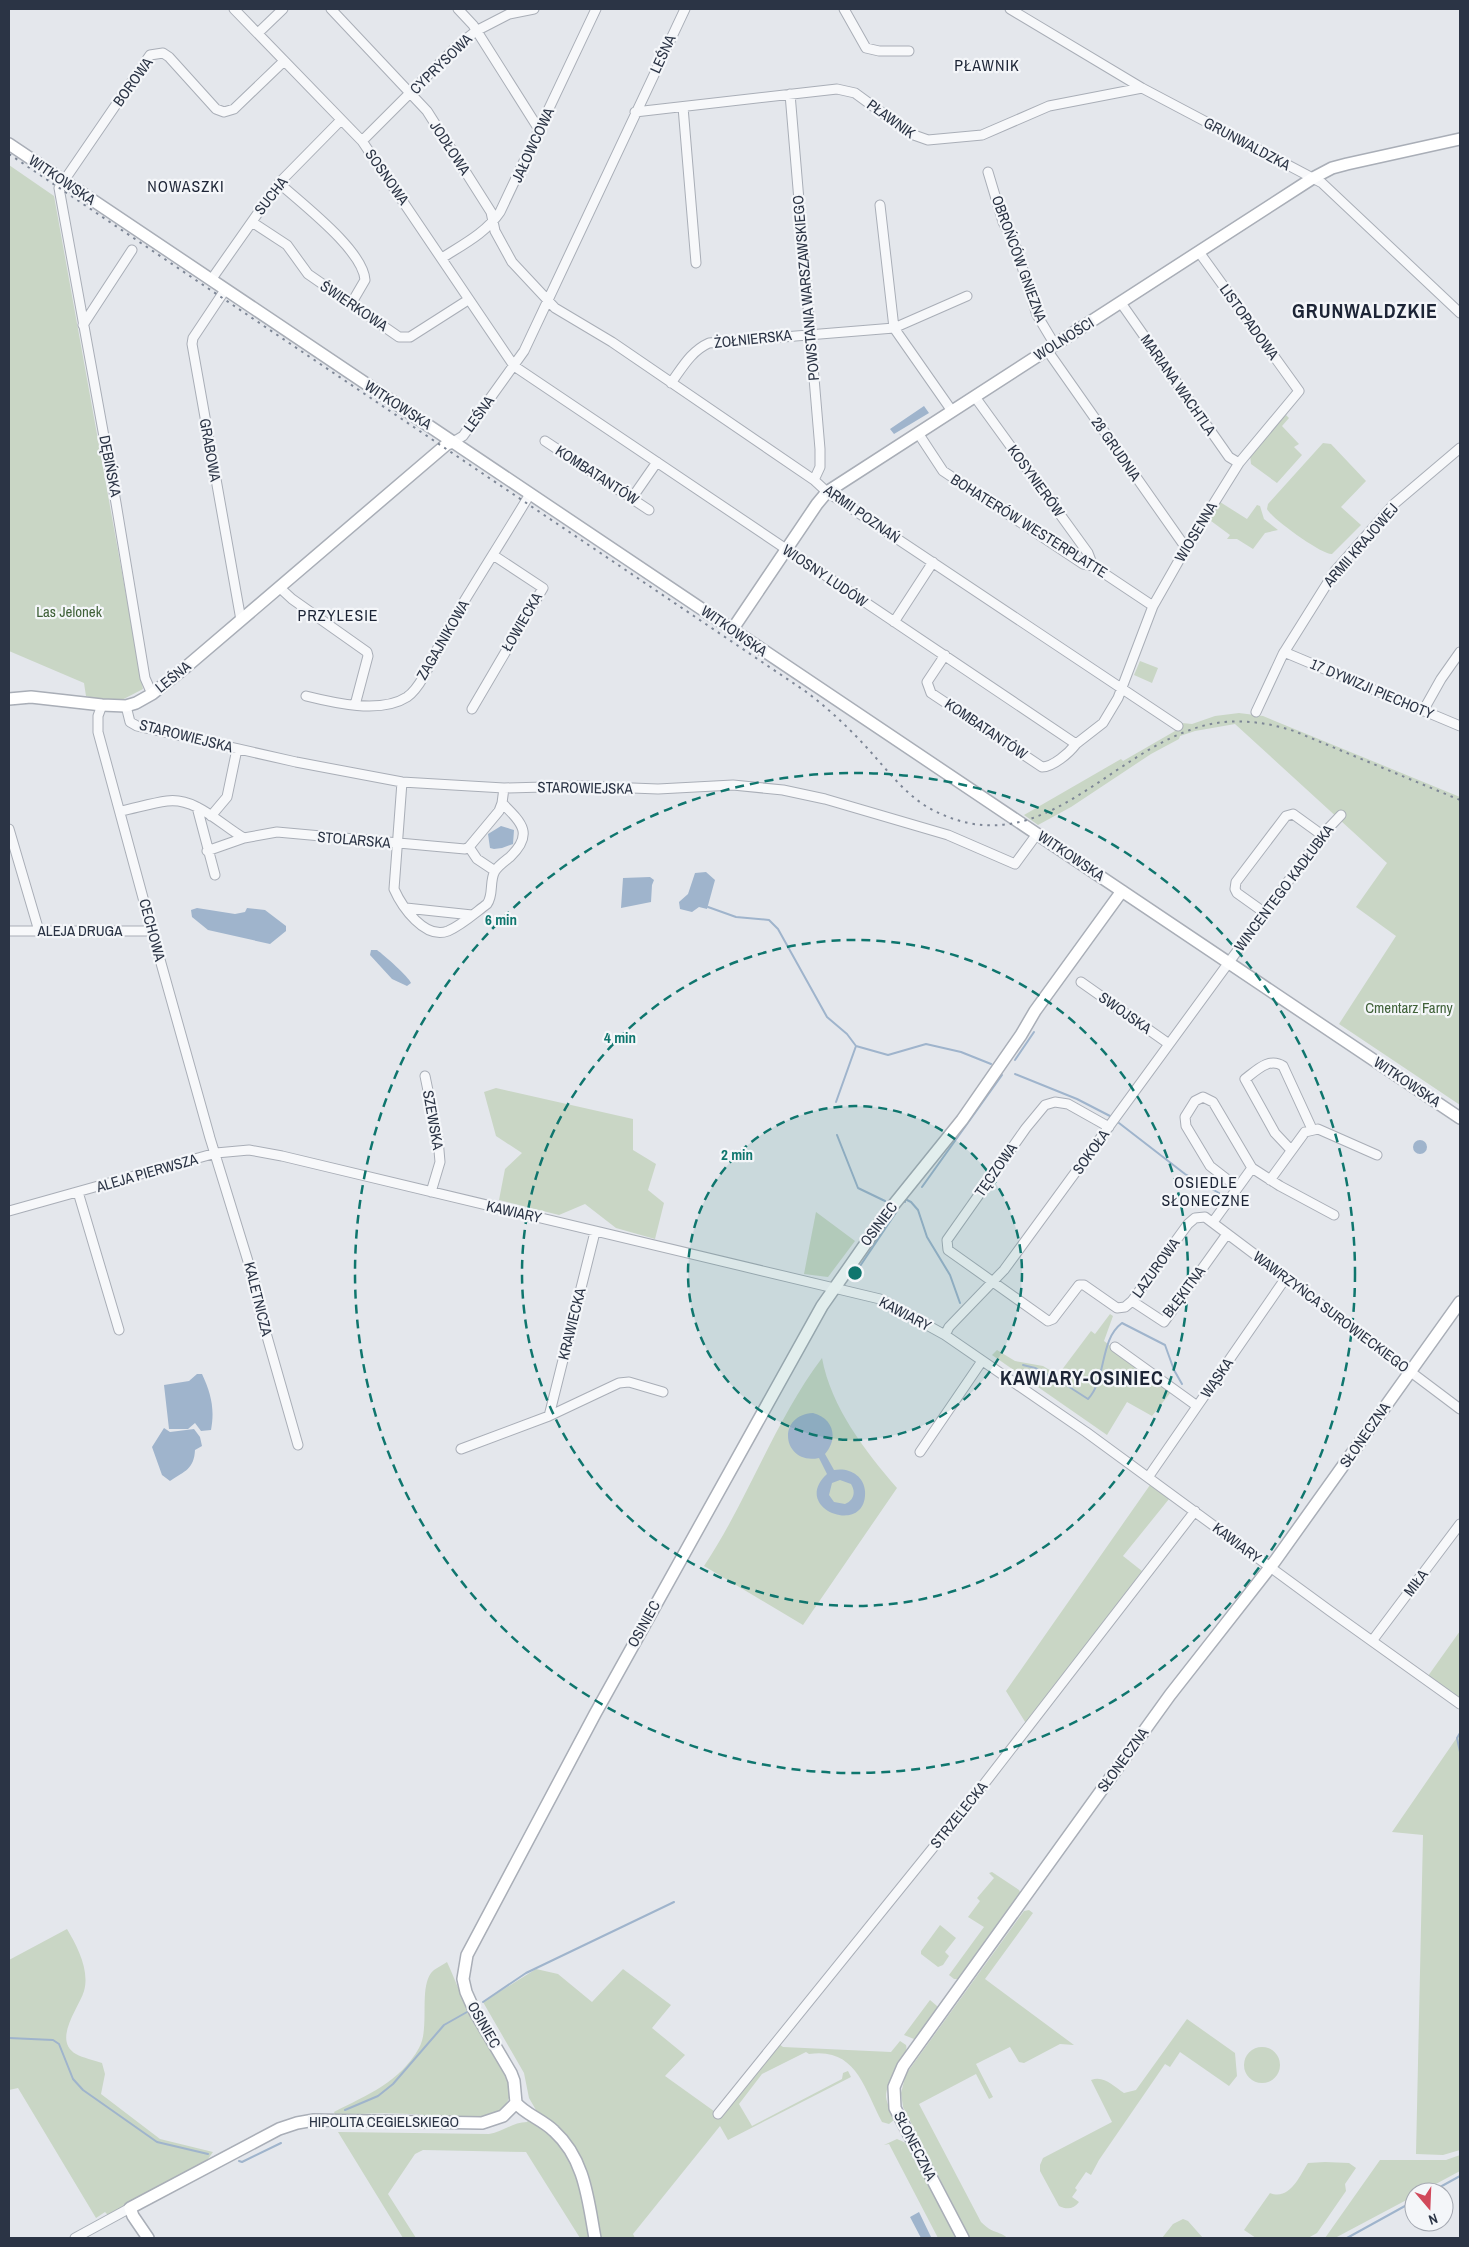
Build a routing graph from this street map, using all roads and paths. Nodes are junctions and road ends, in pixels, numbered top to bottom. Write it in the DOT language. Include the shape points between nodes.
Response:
graph roads {
  1 [pos="234,9"];
  2 [pos="283,9"];
  3 [pos="331,9"];
  4 [pos="458,9"];
  5 [pos="534,9"];
  6 [pos="596,9"];
  7 [pos="684,9"];
  8 [pos="844,9"];
  9 [pos="1010,9"];
  10 [pos="476,31"];
  11 [pos="258,33"];
  12 [pos="909,50"];
  13 [pos="284,61"];
  14 [pos="1142,88"];
  15 [pos="410,94"];
  16 [pos="790,94"];
  17 [pos="683,107"];
  18 [pos="636,112"];
  19 [pos="341,120"];
  20 [pos="540,131"];
  21 [pos="1460,139"];
  22 [pos="362,141"];
  23 [pos="9,144"];
  24 [pos="988,172"];
  25 [pos="1314,178"];
  26 [pos="63,181"];
  27 [pos="279,183"];
  28 [pos="880,205"];
  29 [pos="494,221"];
  30 [pos="252,222"];
  31 [pos="132,250"];
  32 [pos="1199,252"];
  33 [pos="442,258"];
  34 [pos="696,263"];
  35 [pos="211,280"];
  36 [pos="225,290"];
  37 [pos="967,296"];
  38 [pos="468,300"];
  39 [pos="548,301"];
  40 [pos="1121,303"];
  41 [pos="350,304"];
  42 [pos="1460,312"];
  43 [pos="83,325"];
  44 [pos="894,328"];
  45 [pos="810,333"];
  46 [pos="1051,348"];
  47 [pos="514,366"];
  48 [pos="671,383"];
  49 [pos="1300,392"];
  50 [pos="975,397"];
  51 [pos="952,411"];
  52 [pos="918,433"];
  53 [pos="545,441"];
  54 [pos="453,442"];
  55 [pos="1460,448"];
  56 [pos="657,462"];
  57 [pos="1239,463"];
  58 [pos="814,480"];
  59 [pos="827,492"];
  60 [pos="530,494"];
  61 [pos="632,498"];
  62 [pos="649,510"];
  63 [pos="1186,548"];
  64 [pos="786,549"];
  65 [pos="492,555"];
  66 [pos="933,562"];
  67 [pos="1093,566"];
  68 [pos="279,587"];
  69 [pos="1153,606"];
  70 [pos="241,620"];
  71 [pos="894,622"];
  72 [pos="732,630"];
  73 [pos="1284,652"];
  74 [pos="1460,652"];
  75 [pos="945,655"];
  76 [pos="1121,688"];
  77 [pos="152,694"];
  78 [pos="306,696"];
  79 [pos="9,699"];
  80 [pos="102,705"];
  81 [pos="355,705"];
  82 [pos="126,706"];
  83 [pos="472,709"];
  84 [pos="1423,710"];
  85 [pos="1256,712"];
  86 [pos="1178,726"];
  87 [pos="1460,726"];
  88 [pos="1076,744"];
  89 [pos="237,749"];
  90 [pos="402,782"];
  91 [pos="504,788"];
  92 [pos="502,803"];
  93 [pos="197,807"];
  94 [pos="121,811"];
  95 [pos="1341,815"];
  96 [pos="211,816"];
  97 [pos="9,831"];
  98 [pos="1037,834"];
  99 [pos="1322,835"];
  100 [pos="244,838"];
  101 [pos="396,844"];
  102 [pos="469,847"];
  103 [pos="207,851"];
  104 [pos="495,871"];
  105 [pos="215,875"];
  106 [pos="1125,893"];
  107 [pos="406,908"];
  108 [pos="1265,914"];
  109 [pos="472,915"];
  110 [pos="9,931"];
  111 [pos="39,931"];
  112 [pos="152,931"];
  113 [pos="1229,962"];
  114 [pos="1082,982"];
  115 [pos="1169,1044"];
  116 [pos="425,1076"];
  117 [pos="1460,1118"];
  118 [pos="1109,1127"];
  119 [pos="1312,1129"];
  120 [pos="1291,1150"];
  121 [pos="216,1153"];
  122 [pos="1376,1155"];
  123 [pos="1252,1168"];
  124 [pos="1270,1180"];
  125 [pos="1237,1187"];
  126 [pos="78,1192"];
  127 [pos="431,1192"];
  128 [pos="9,1211"];
  129 [pos="1334,1214"];
  130 [pos="1200,1217"];
  131 [pos="1213,1222"];
  132 [pos="595,1232"];
  133 [pos="1227,1234"];
  134 [pos="1286,1279"];
  135 [pos="992,1283"];
  136 [pos="834,1287"];
  137 [pos="1132,1301"];
  138 [pos="1460,1302"];
  139 [pos="119,1330"];
  140 [pos="944,1335"];
  141 [pos="1115,1347"];
  142 [pos="982,1361"];
  143 [pos="1411,1371"];
  144 [pos="663,1392"];
  145 [pos="1197,1406"];
  146 [pos="1460,1409"];
  147 [pos="550,1416"];
  148 [pos="298,1445"];
  149 [pos="460,1449"];
  150 [pos="920,1452"];
  151 [pos="1149,1476"];
  152 [pos="1194,1511"];
  153 [pos="1460,1524"];
  154 [pos="1270,1567"];
  155 [pos="1372,1641"];
  156 [pos="1460,1704"];
  157 [pos="516,2103"];
  158 [pos="718,2114"];
  159 [pos="144,2201"];
  160 [pos="130,2208"];
  161 [pos="140,2224"];
  162 [pos="75,2238"];
  163 [pos="148,2238"];
  164 [pos="595,2238"];
  165 [pos="963,2238"];
  1 -- 11 [label="street, SOSNOWA"];
  2 -- 11 [label="street"];
  3 -- 15 [label="street, JODŁOWA"];
  4 -- 10 [label="street"];
  5 -- 10 [label="street, CYPRYSOWA" via="509,14"];
  6 -- 20 [label="street, JAŁOWCOWA"];
  7 -- 18 [label="street, LEŚNA"];
  8 -- 12 [label="street" via="866,48 879,52"];
  9 -- 14 [label="street, GRUNWALDZKA"];
  10 -- 15 [label="street, CYPRYSOWA"];
  10 -- 20 [label="street"];
  11 -- 13 [label="street, SOSNOWA"];
  13 -- 19 [label="street, SOSNOWA"];
  13 -- 26 [label="street, BOROWA" via="234,109 224,112 216,109 169,57 163,53 150,55"];
  14 -- 16 [label="street, PŁAWNIK" via="1049,106 982,135 928,140 911,134 848,91 831,89"];
  14 -- 25 [label="street, GRUNWALDZKA"];
  15 -- 22 [label="street, CYPRYSOWA"];
  15 -- 29 [label="street, JODŁOWA" via="427,111"];
  16 -- 17 [label="street, PŁAWNIK"];
  16 -- 45 [label="street, POWSTANIA WARSZAWSKIEGO"];
  17 -- 18 [label="street, PŁAWNIK"];
  17 -- 34 [label="street"];
  18 -- 39 [label="street, LEŚNA"];
  19 -- 22 [label="street, SOSNOWA"];
  19 -- 27 [label="street, SUCHA"];
  20 -- 29 [label="street, JAŁOWCOWA"];
  21 -- 25 [label="street, WOLNOŚCI" via="1332,168"];
  22 -- 33 [label="street, SOSNOWA"];
  23 -- 26 [label="street, WITKOWSKA"];
  24 -- 46 [label="street, OBROŃCÓW GNIEZNA" via="1003,222 1015,244"];
  25 -- 32 [label="street, WOLNOŚCI"];
  25 -- 42 [label="street, GRUNWALDZKA" via="1330,188"];
  26 -- 35 [label="street, WITKOWSKA"];
  26 -- 43 [label="street, DĘBIŃSKA" via="59,193"];
  27 -- 30 [label="street, SUCHA"];
  27 -- 41 [label="street" via="337,235 361,265 365,280"];
  28 -- 44 [label="street"];
  29 -- 33 [label="street, JAŁOWCOWA"];
  29 -- 39 [label="street, JODŁOWA" via="495,231 512,262"];
  30 -- 35 [label="street, SUCHA"];
  30 -- 41 [label="street, ŚWIERKOWA" via="287,245 308,274"];
  31 -- 43 [label="street"];
  32 -- 40 [label="street, WOLNOŚCI"];
  32 -- 49 [label="street, LISTOPADOWA"];
  33 -- 38 [label="street, SOSNOWA"];
  35 -- 36 [label="street, WITKOWSKA"];
  36 -- 54 [label="street, WITKOWSKA"];
  36 -- 70 [label="street, GRABOWA" via="192,344"];
  37 -- 44 [label="street, ŻOŁNIERSKA"];
  38 -- 41 [label="street, ŚWIERKOWA" via="405,338"];
  38 -- 47 [label="street, SOSNOWA"];
  39 -- 47 [label="street, LEŚNA"];
  39 -- 48 [label="street, ARMII POZNAŃ"];
  40 -- 46 [label="street, WOLNOŚCI"];
  40 -- 57 [label="street, MARIANA WACHTLA" via="1229,457"];
  43 -- 77 [label="street, DĘBIŃSKA" via="135,606 145,678"];
  44 -- 45 [label="street, ŻOŁNIERSKA"];
  44 -- 51 [label="street"];
  45 -- 48 [label="street, ŻOŁNIERSKA" via="708,343 691,356"];
  45 -- 58 [label="street, POWSTANIA WARSZAWSKIEGO" via="820,467"];
  46 -- 50 [label="street, WOLNOŚCI"];
  46 -- 63 [label="street, 28 GRUDNIA"];
  47 -- 54 [label="street, LEŚNA" via="463,436"];
  47 -- 56 [label="street, WIOSNY LUDÓW"];
  48 -- 58 [label="street, ARMII POZNAŃ"];
  49 -- 57 [label="street, WIOSENNA"];
  50 -- 51 [label="street, WOLNOŚCI"];
  50 -- 67 [label="street, KOSYNIERÓW" via="1088,553"];
  51 -- 52 [label="street, WOLNOŚCI"];
  52 -- 59 [label="street, WOLNOŚCI"];
  52 -- 67 [label="street, BOHATERÓW WESTERPLATTE" via="943,471 1083,564"];
  53 -- 61 [label="street, KOMBATANTÓW"];
  54 -- 60 [label="street, WITKOWSKA"];
  54 -- 68 [label="street, LEŚNA"];
  55 -- 73 [label="street, ARMII KRAJOWEJ" via="1394,504 1334,571"];
  56 -- 61 [label="street"];
  56 -- 64 [label="street, WIOSNY LUDÓW"];
  57 -- 63 [label="street, WIOSENNA"];
  58 -- 59 [label="street, ARMII POZNAŃ"];
  59 -- 64 [label="street, WOLNOŚCI"];
  59 -- 66 [label="street, ARMII POZNAŃ"];
  60 -- 65 [label="street, ZAGAJNIKOWA"];
  60 -- 72 [label="street, WITKOWSKA"];
  61 -- 62 [label="street, KOMBATANTÓW"];
  63 -- 69 [label="street, WIOSENNA"];
  64 -- 71 [label="street, WIOSNY LUDÓW"];
  64 -- 72 [label="street, WOLNOŚCI"];
  65 -- 81 [label="street, ZAGAJNIKOWA" via="411,693 392,702"];
  65 -- 83 [label="street, ŁOWIECKA" via="543,588"];
  66 -- 71 [label="street"];
  66 -- 76 [label="street, ARMII POZNAŃ"];
  67 -- 69 [label="street, BOHATERÓW WESTERPLATTE"];
  68 -- 70 [label="street, LEŚNA"];
  68 -- 81 [label="street" via="368,652"];
  69 -- 76 [label="street, WIOSENNA"];
  70 -- 77 [label="street, LEŚNA"];
  71 -- 75 [label="street, WIOSNY LUDÓW"];
  72 -- 98 [label="street, WITKOWSKA"];
  73 -- 84 [label="street, 17 DYWIZJI PIECHOTY"];
  73 -- 85 [label="street, ARMII KRAJOWEJ"];
  74 -- 84 [label="street"];
  75 -- 88 [label="street, WIOSNY LUDÓW"];
  75 -- 88 [label="street, KOMBATANTÓW" via="927,682 931,693 1042,767 1062,757"];
  76 -- 86 [label="street, ARMII POZNAŃ"];
  76 -- 88 [label="street" via="1103,723"];
  77 -- 82 [label="street, LEŚNA"];
  78 -- 81 [label="street, ZAGAJNIKOWA"];
  79 -- 80 [label="street, LEŚNA" via="31,696"];
  80 -- 82 [label="street, LEŚNA"];
  80 -- 94 [label="street, CECHOWA" via="98,732"];
  82 -- 89 [label="street, STAROWIEJSKA" via="130,722 137,726"];
  84 -- 87 [label="street, 17 DYWIZJI PIECHOTY"];
  89 -- 90 [label="street, STAROWIEJSKA"];
  89 -- 96 [label="street" via="227,797"];
  90 -- 91 [label="street, STAROWIEJSKA"];
  90 -- 101 [label="street"];
  91 -- 92 [label="street"];
  91 -- 98 [label="street, STAROWIEJSKA" via="581,786 658,790 717,785 783,790 941,832 1015,864"];
  92 -- 102 [label="street"];
  92 -- 104 [label="street" via="520,822 524,836 517,850"];
  93 -- 94 [label="street" via="168,801"];
  93 -- 96 [label="street"];
  93 -- 103 [label="street"];
  94 -- 112 [label="street, CECHOWA"];
  95 -- 99 [label="street, WINCENTEGO KADŁUBKA"];
  96 -- 100 [label="street"];
  97 -- 111 [label="street"];
  98 -- 106 [label="street, WITKOWSKA"];
  99 -- 108 [label="street, WINCENTEGO KADŁUBKA"];
  99 -- 108 [label="street" via="1293,814 1286,816 1236,882 1237,893"];
  100 -- 101 [label="street, STOLARSKA" via="277,832"];
  100 -- 103 [label="street, STOLARSKA"];
  101 -- 102 [label="street, STOLARSKA"];
  101 -- 107 [label="street" via="394,889"];
  102 -- 104 [label="street" via="477,859"];
  103 -- 105 [label="street"];
  104 -- 109 [label="street" via="490,900"];
  106 -- 113 [label="street, WITKOWSKA"];
  106 -- 136 [label="street, OSINIEC" via="1035,1011 962,1120 887,1213"];
  107 -- 109 [label="street"];
  107 -- 109 [label="street" via="416,920 440,932"];
  108 -- 113 [label="street, WINCENTEGO KADŁUBKA"];
  110 -- 111 [label="street, ALEJA DRUGA"];
  111 -- 112 [label="street, ALEJA DRUGA"];
  112 -- 121 [label="street, CECHOWA"];
  113 -- 115 [label="street, SOKOŁA"];
  113 -- 117 [label="street, WITKOWSKA"];
  114 -- 115 [label="street, SWOJSKA"];
  115 -- 118 [label="street, SOKOŁA"];
  116 -- 127 [label="street, SZEWSKA" via="440,1162"];
  118 -- 135 [label="street, SOKOŁA"];
  118 -- 135 [label="street, TĘCZOWA" via="1068,1104 1055,1102 1045,1105 1026,1128 947,1240 946,1246 951,1254"];
  119 -- 120 [label="street" via="1305,1132"];
  119 -- 120 [label="street" via="1283,1066 1267,1063 1245,1078 1275,1133"];
  119 -- 122 [label="street"];
  120 -- 124 [label="street"];
  121 -- 126 [label="street, ALEJA PIERWSZA"];
  121 -- 127 [label="street, KAWIARY" via="258,1151"];
  121 -- 148 [label="street, KALETNICZA"];
  123 -- 124 [label="street"];
  123 -- 125 [label="street"];
  123 -- 125 [label="street" via="1213,1102 1204,1097 1195,1101 1185,1117 1186,1126 1210,1166"];
  124 -- 129 [label="street"];
  125 -- 131 [label="street"];
  126 -- 128 [label="street, ALEJA PIERWSZA"];
  126 -- 139 [label="street, ALEJA PIERWSZA"];
  127 -- 132 [label="street, KAWIARY"];
  130 -- 131 [label="street, WAWRZYŃCA SUROWIECKIEGO"];
  130 -- 137 [label="street, LAZUROWA" via="1188,1224"];
  131 -- 133 [label="street, WAWRZYŃCA SUROWIECKIEGO"];
  132 -- 136 [label="street, KAWIARY"];
  132 -- 147 [label="street, KRAWIECKA"];
  133 -- 134 [label="street, WAWRZYŃCA SUROWIECKIEGO"];
  133 -- 137 [label="street, BŁĘKITNA" via="1164,1322"];
  134 -- 143 [label="street, WAWRZYŃCA SUROWIECKIEGO"];
  134 -- 145 [label="street, WĄSKA"];
  135 -- 137 [label="street, LAZUROWA" via="1048,1321 1053,1319 1078,1285 1084,1285 1117,1308"];
  135 -- 140 [label="street, SOKOŁA"];
  136 -- 140 [label="street, KAWIARY" via="888,1302"];
  136 -- 157 [label="street, OSINIEC" via="604,1697 467,1956 463,1979 466,1992 511,2073"];
  138 -- 143 [label="street, SŁONECZNA"];
  140 -- 142 [label="street, KAWIARY"];
  141 -- 145 [label="street"];
  142 -- 150 [label="street"];
  142 -- 151 [label="street, KAWIARY"];
  143 -- 146 [label="street, WAWRZYŃCA SUROWIECKIEGO"];
  143 -- 154 [label="street, SŁONECZNA"];
  144 -- 147 [label="street" via="629,1382 620,1383"];
  145 -- 151 [label="street, WĄSKA"];
  147 -- 149 [label="street"];
  151 -- 152 [label="street, KAWIARY"];
  152 -- 154 [label="street, KAWIARY"];
  152 -- 158 [label="street, STRZELECKA" via="980,1790"];
  153 -- 155 [label="street, MIŁA"];
  154 -- 155 [label="street, KAWIARY"];
  154 -- 165 [label="street, SŁONECZNA" via="1121,1762 895,2081 895,2108"];
  155 -- 156 [label="street, KAWIARY"];
  157 -- 159 [label="street, HIPOLITA CEGIELSKIEGO" via="503,2116 482,2122 314,2120 297,2123 265,2136"];
  157 -- 164 [label="street" via="555,2132 576,2160"];
  159 -- 160 [label="street, HIPOLITA CEGIELSKIEGO"];
  159 -- 161 [label="street"];
  160 -- 161 [label="street"];
  160 -- 162 [label="street, HIPOLITA CEGIELSKIEGO"];
  161 -- 163 [label="street"];
}
